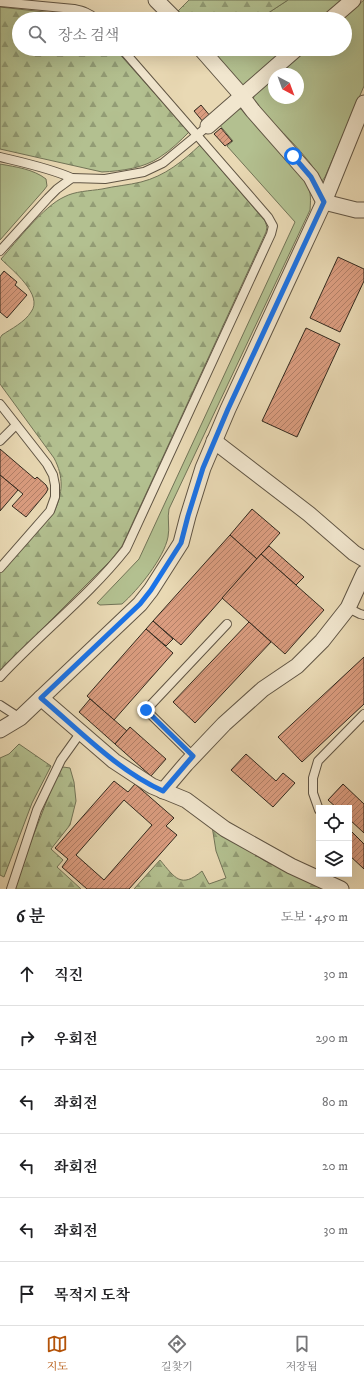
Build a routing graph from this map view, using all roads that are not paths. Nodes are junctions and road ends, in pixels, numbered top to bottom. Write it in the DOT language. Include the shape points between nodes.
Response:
graph roads {
  1 [pos="156,0"];
  2 [pos="353,0"];
  3 [pos="0,2"];
  4 [pos="85,12"];
  5 [pos="168,12"];
  6 [pos="339,12"];
  7 [pos="128,56"];
  8 [pos="207,56"];
  9 [pos="288,56"];
  10 [pos="242,96"];
  11 [pos="364,103"];
  12 [pos="208,126"];
  13 [pos="0,157"];
  14 [pos="72,178"];
  15 [pos="324,202"];
  16 [pos="364,210"];
  17 [pos="0,251"];
  18 [pos="0,404"];
  19 [pos="16,425"];
  20 [pos="0,441"];
  21 [pos="214,441"];
  22 [pos="364,559"];
  23 [pos="0,568"];
  24 [pos="364,573"];
  25 [pos="348,608"];
  26 [pos="364,615"];
  27 [pos="227,624"];
  28 [pos="0,677"];
  29 [pos="41,698"];
  30 [pos="0,705"];
  31 [pos="364,714"];
  32 [pos="20,718"];
  33 [pos="0,730"];
  34 [pos="81,732"];
  35 [pos="193,756"];
  36 [pos="163,791"];
  37 [pos="317,805"];
  38 [pos="335,883"];
  39 [pos="11,889"];
  1 -- 5 [label="street"];
  2 -- 6 [label="street"];
  3 -- 4 [label="lane"];
  7 -- 28 [label="lane" via="268,217 273,226 126,549"];
  8 -- 10 [label="street"];
  9 -- 10 [label="street"];
  10 -- 12 [label="street"];
  10 -- 15 [label="street" via="311,177"];
  11 -- 15 [label="street"];
  12 -- 14 [label="lane" via="163,163 144,172 106,179"];
  13 -- 14 [label="lane" via="39,166"];
  14 -- 17 [label="lane" via="52,194"];
  15 -- 16 [label="street"];
  15 -- 21 [label="street"];
  18 -- 19 [label="lane"];
  19 -- 20 [label="lane"];
  19 -- 23 [label="lane" via="53,475 54,497 50,511"];
  21 -- 22 [label="street"];
  21 -- 29 [label="street" via="203,468 181,543 151,590 140,604"];
  24 -- 25 [label="street"];
  25 -- 26 [label="lane"];
  25 -- 35 [label="street" via="322,641 297,666 263,689"];
  27 -- 35 [label="lane" via="146,710"];
  29 -- 32 [label="street"];
  29 -- 34 [label="street"];
  30 -- 32 [label="lane"];
  31 -- 37 [label="lane" via="318,761 313,778 313,793"];
  32 -- 33 [label="street"];
  34 -- 36 [label="street" via="114,761"];
  34 -- 39 [label="lane" via="61,760 37,810"];
  35 -- 36 [label="street"];
  36 -- 38 [label="street" via="186,800 225,829 291,866"];
}
